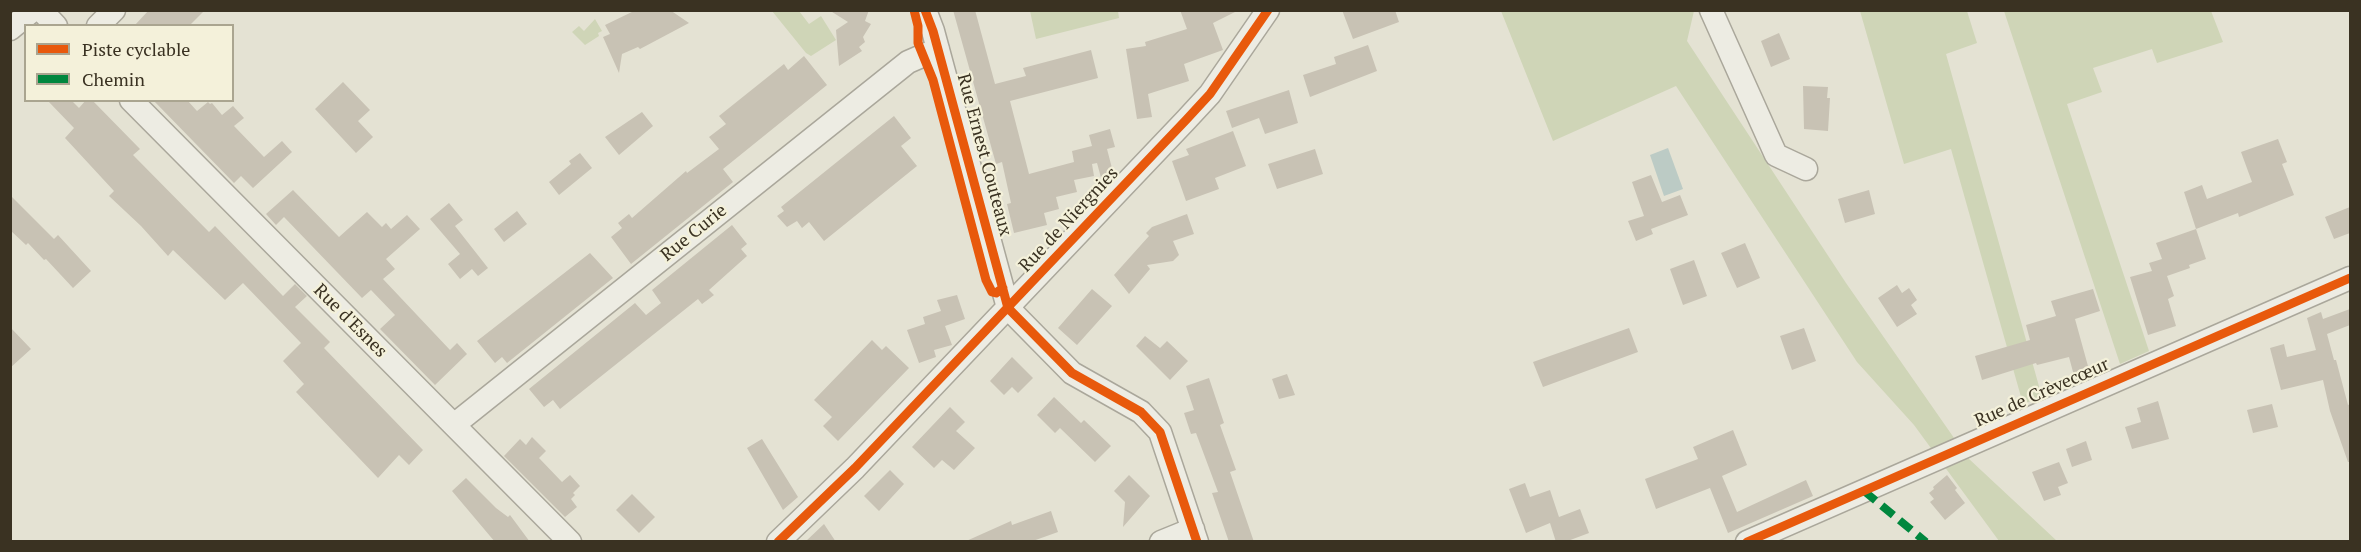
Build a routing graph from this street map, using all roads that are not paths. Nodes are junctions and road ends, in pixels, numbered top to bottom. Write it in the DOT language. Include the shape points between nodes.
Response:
graph roads {
  1 [pos="33,10"];
  2 [pos="41,10"];
  3 [pos="114,10"];
  4 [pos="925,10"];
  5 [pos="1268,10"];
  6 [pos="1711,10"];
  7 [pos="54,24"];
  8 [pos="100,24"];
  9 [pos="10,30"];
  10 [pos="938,49"];
  11 [pos="133,102"];
  12 [pos="1806,169"];
  13 [pos="2350,278"];
  14 [pos="1008,308"];
  15 [pos="455,424"];
  16 [pos="1195,535"];
  17 [pos="570,542"];
  18 [pos="778,542"];
  19 [pos="1161,542"];
  20 [pos="1748,542"];
  1 -- 9 [label="street"];
  2 -- 7 [label="street"];
  3 -- 8 [label="street"];
  4 -- 10 [label="street, Rue Ernest Couteaux"];
  5 -- 14 [label="street, Rue de Niergnies" via="1210,94"];
  6 -- 12 [label="street" via="1776,155"];
  10 -- 14 [label="street, Rue Ernest Couteaux"];
  10 -- 15 [label="street, Rue Curie" via="908,62"];
  11 -- 15 [label="street, Rue d'Esnes"];
  13 -- 20 [label="street, Rue de Crèvecœur"];
  14 -- 16 [label="street" via="1072,373 1141,412 1160,432"];
  14 -- 18 [label="street, Rue de Niergnies"];
  15 -- 17 [label="street, Rue d'Esnes"];
  16 -- 19 [label="street"];
}
